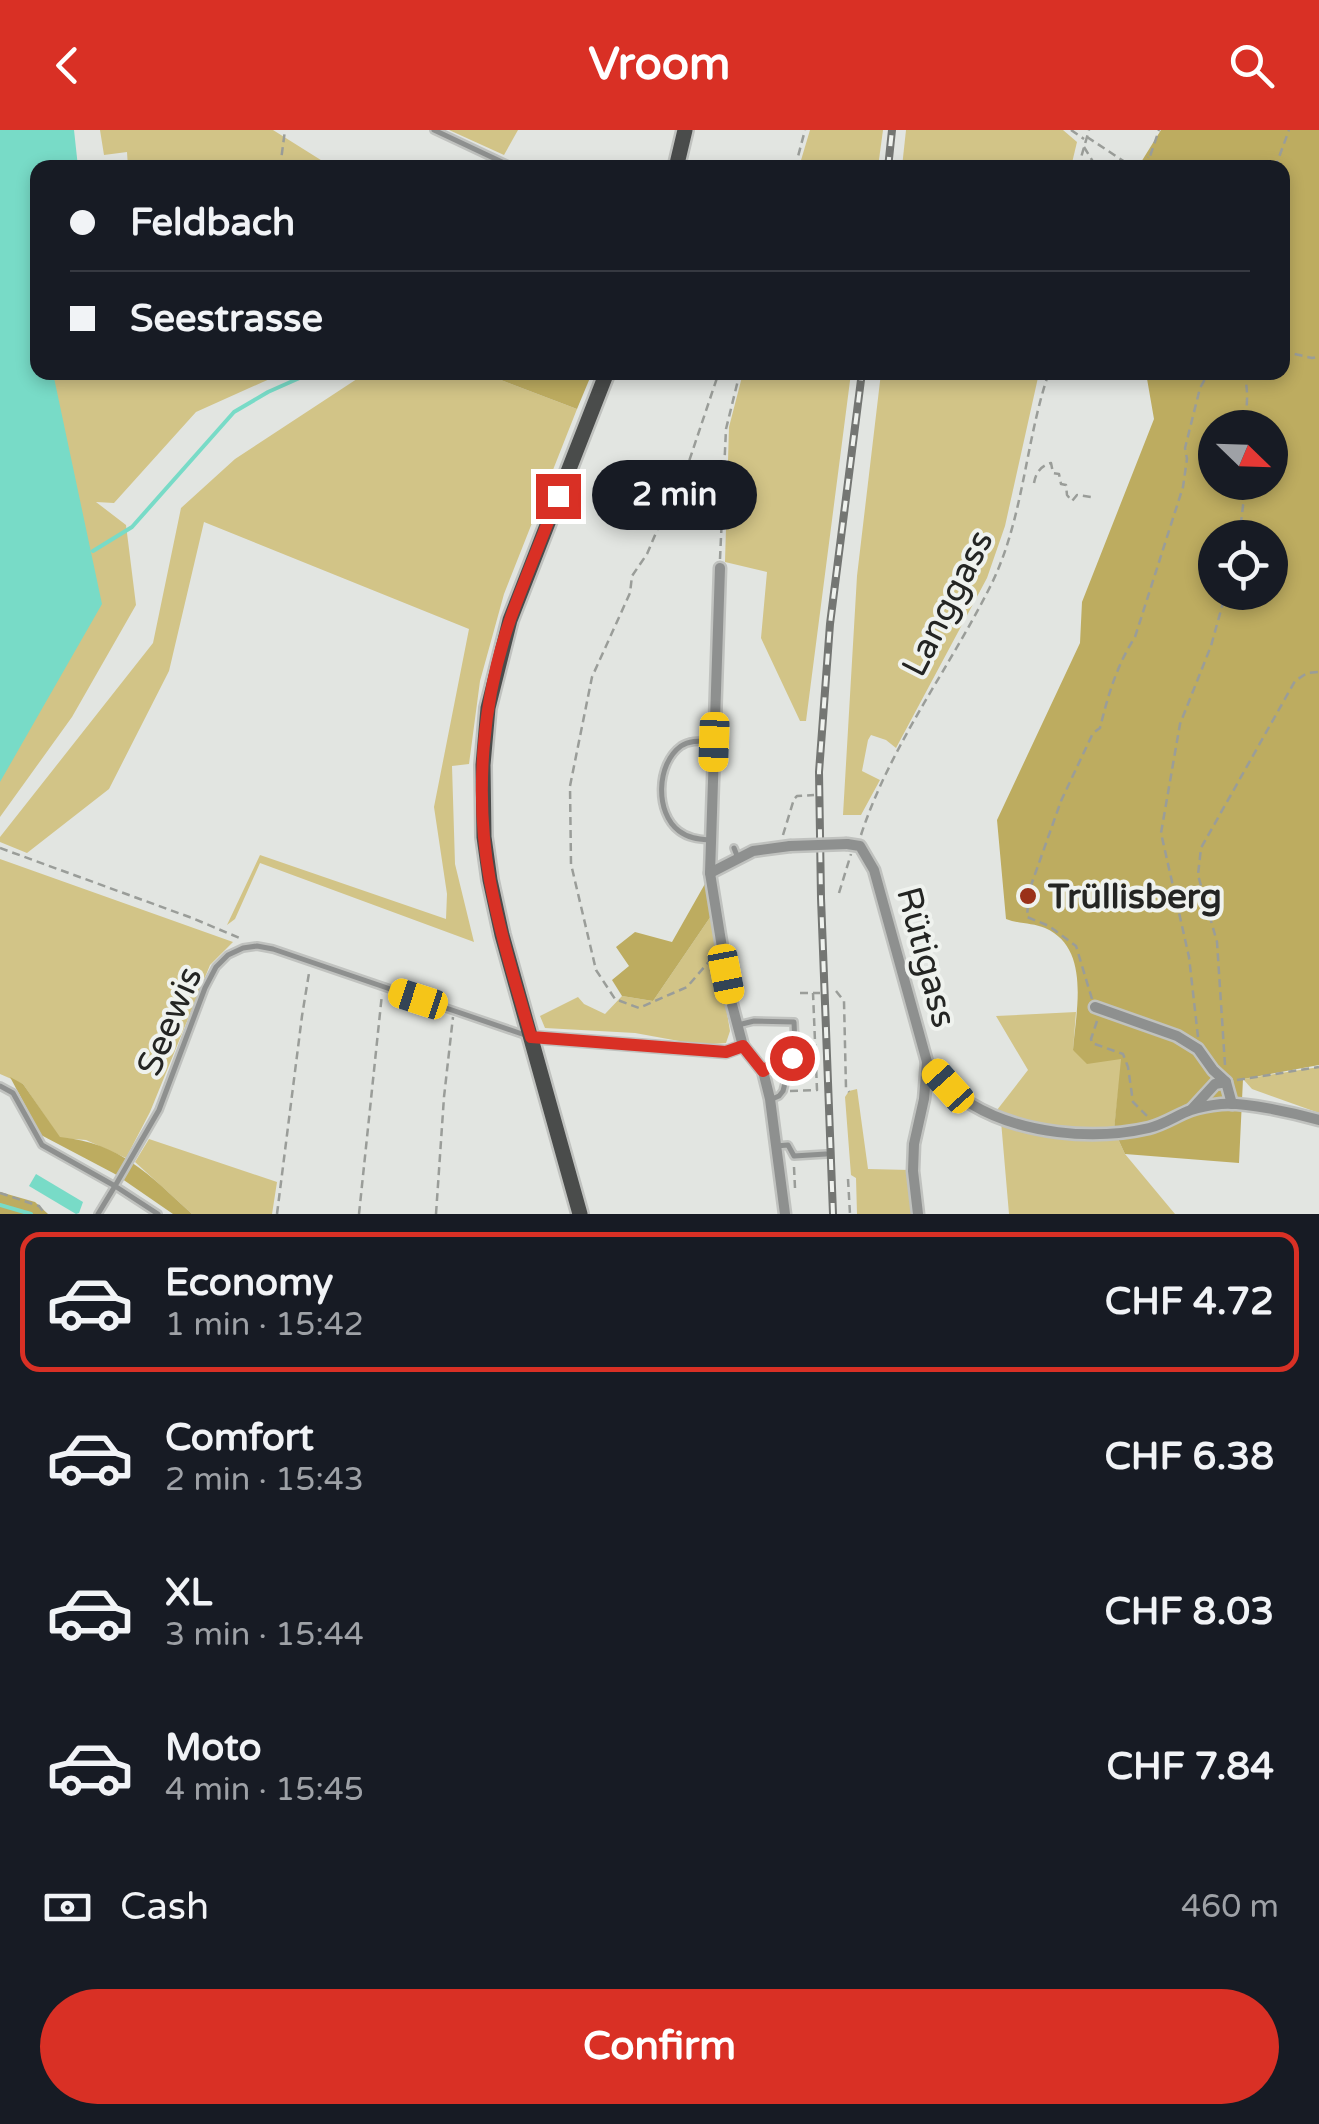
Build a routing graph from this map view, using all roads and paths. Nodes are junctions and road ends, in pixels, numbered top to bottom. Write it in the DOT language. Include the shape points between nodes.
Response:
graph roads {
  1 [pos="285,130"];
  2 [pos="434,130"];
  3 [pos="685,130"];
  4 [pos="805,130"];
  5 [pos="1070,130"];
  6 [pos="1089,130"];
  7 [pos="1160,130"];
  8 [pos="1289,130"];
  9 [pos="1086,138"];
  10 [pos="1084,146"];
  11 [pos="281,160"];
  12 [pos="499,160"];
  13 [pos="678,160"];
  14 [pos="796,160"];
  15 [pos="1080,160"];
  16 [pos="1092,160"];
  17 [pos="1126,160"];
  18 [pos="1146,160"];
  19 [pos="1277,160"];
  20 [pos="1290,353"];
  21 [pos="1319,357"];
  22 [pos="604,380"];
  23 [pos="717,380"];
  24 [pos="738,380"];
  25 [pos="1047,380"];
  26 [pos="1204,380"];
  27 [pos="1246,380"];
  28 [pos="1246,410"];
  29 [pos="1034,483"];
  30 [pos="1091,497"];
  31 [pos="720,568"];
  32 [pos="1221,610"];
  33 [pos="1319,672"];
  34 [pos="714,742"];
  35 [pos="814,796"];
  36 [pos="711,840"];
  37 [pos="787,842"];
  38 [pos="853,847"];
  39 [pos="0,848"];
  40 [pos="710,872"];
  41 [pos="839,894"];
  42 [pos="257,946"];
  43 [pos="716,954"];
  44 [pos="311,962"];
  45 [pos="383,988"];
  46 [pos="836,990"];
  47 [pos="800,993"];
  48 [pos="814,993"];
  49 [pos="820,994"];
  50 [pos="1095,1007"];
  51 [pos="453,1011"];
  52 [pos="738,1025"];
  53 [pos="531,1037"];
  54 [pos="795,1045"];
  55 [pos="743,1046"];
  56 [pos="1198,1049"];
  57 [pos="927,1062"];
  58 [pos="1319,1067"];
  59 [pos="763,1071"];
  60 [pos="1226,1082"];
  61 [pos="0,1086"];
  62 [pos="948,1086"];
  63 [pos="840,1088"];
  64 [pos="783,1091"];
  65 [pos="770,1099"];
  66 [pos="924,1099"];
  67 [pos="1232,1104"];
  68 [pos="1192,1110"];
  69 [pos="1319,1120"];
  70 [pos="1154,1127"];
  71 [pos="776,1146"];
  72 [pos="826,1154"];
  73 [pos="794,1156"];
  74 [pos="848,1179"];
  75 [pos="115,1186"];
  76 [pos="795,1188"];
  77 [pos="0,1194"];
  78 [pos="46,1214"];
  79 [pos="98,1214"];
  80 [pos="158,1214"];
  81 [pos="277,1214"];
  82 [pos="359,1214"];
  83 [pos="436,1214"];
  84 [pos="580,1214"];
  85 [pos="784,1214"];
  86 [pos="850,1214"];
  87 [pos="918,1214"];
  1 -- 11 [label="path"];
  2 -- 12 [label="lane"];
  3 -- 13 [label="main road"];
  4 -- 14 [label="path"];
  5 -- 9 [label="path"];
  6 -- 9 [label="path"];
  7 -- 18 [label="path"];
  8 -- 19 [label="path"];
  9 -- 10 [label="path"];
  9 -- 17 [label="path"];
  10 -- 15 [label="path"];
  10 -- 16 [label="path"];
  20 -- 21 [label="path"];
  22 -- 53 [label="main road" via="510,620 488,708 484,838"];
  23 -- 43 [label="path" via="676,500 632,576 592,677 570,786 571,864 596,970 615,998 639,1008 688,987"];
  24 -- 31 [label="path" via="724,440"];
  25 -- 38 [label="path, Langgass" via="1014,527 992,583 882,780"];
  26 -- 50 [label="path" via="1184,448 1183,486 1136,637 1114,678 1100,728 1060,802 1029,891 1027,916 1076,946"];
  27 -- 28 [label="path"];
  29 -- 30 [label="path" via="1052,463 1072,500"];
  31 -- 34 [label="street"];
  32 -- 56 [label="path" via="1180,724 1161,834 1189,957"];
  33 -- 60 [label="path" via="1295,681 1201,848 1198,875 1217,942"];
  34 -- 36 [label="street"];
  34 -- 36 [label="lane" via="682,746 670,760 662,790 678,831"];
  35 -- 37 [label="path" via="794,799 783,830"];
  36 -- 40 [label="street"];
  37 -- 38 [label="street, bridge"];
  37 -- 40 [label="street" via="736,853"];
  38 -- 41 [label="path, Langgass"];
  38 -- 57 [label="street, Rütigass" via="874,870"];
  39 -- 42 [label="path"];
  40 -- 52 [label="street"];
  42 -- 44 [label="lane"];
  42 -- 75 [label="lane, Seewis" via="228,955 210,976 159,1110"];
  44 -- 45 [label="lane"];
  44 -- 81 [label="path"];
  45 -- 51 [label="lane"];
  45 -- 82 [label="path"];
  46 -- 63 [label="path" via="844,998 847,1090"];
  47 -- 48 [label="path"];
  48 -- 49 [label="path"];
  48 -- 64 [label="path" via="818,1090"];
  50 -- 56 [label="street"];
  50 -- 70 [label="path" via="1092,1043 1123,1054 1133,1102"];
  51 -- 53 [label="lane"];
  51 -- 83 [label="path"];
  52 -- 54 [label="lane" via="794,1022"];
  52 -- 55 [label="street"];
  53 -- 55 [label="street" via="726,1052"];
  53 -- 84 [label="main road"];
  54 -- 59 [label="lane"];
  54 -- 64 [label="lane"];
  55 -- 59 [label="street"];
  56 -- 60 [label="street"];
  57 -- 62 [label="street, Rütigass"];
  57 -- 66 [label="street"];
  58 -- 60 [label="path"];
  59 -- 65 [label="street"];
  60 -- 67 [label="street"];
  60 -- 68 [label="street" via="1215,1084"];
  61 -- 75 [label="lane" via="13,1093 42,1145"];
  62 -- 66 [label="street"];
  62 -- 70 [label="street, Rütigass" via="984,1111 1037,1128 1102,1134"];
  64 -- 65 [label="lane"];
  65 -- 71 [label="street"];
  66 -- 87 [label="street" via="914,1144"];
  67 -- 68 [label="street, Rütigass"];
  67 -- 69 [label="street, Rütigass"];
  68 -- 70 [label="street, Rütigass"];
  71 -- 73 [label="lane" via="788,1144"];
  71 -- 85 [label="street"];
  72 -- 73 [label="lane"];
  73 -- 76 [label="path"];
  74 -- 86 [label="path"];
  75 -- 79 [label="lane, Seewis"];
  75 -- 80 [label="lane"];
  77 -- 78 [label="path"];
}
